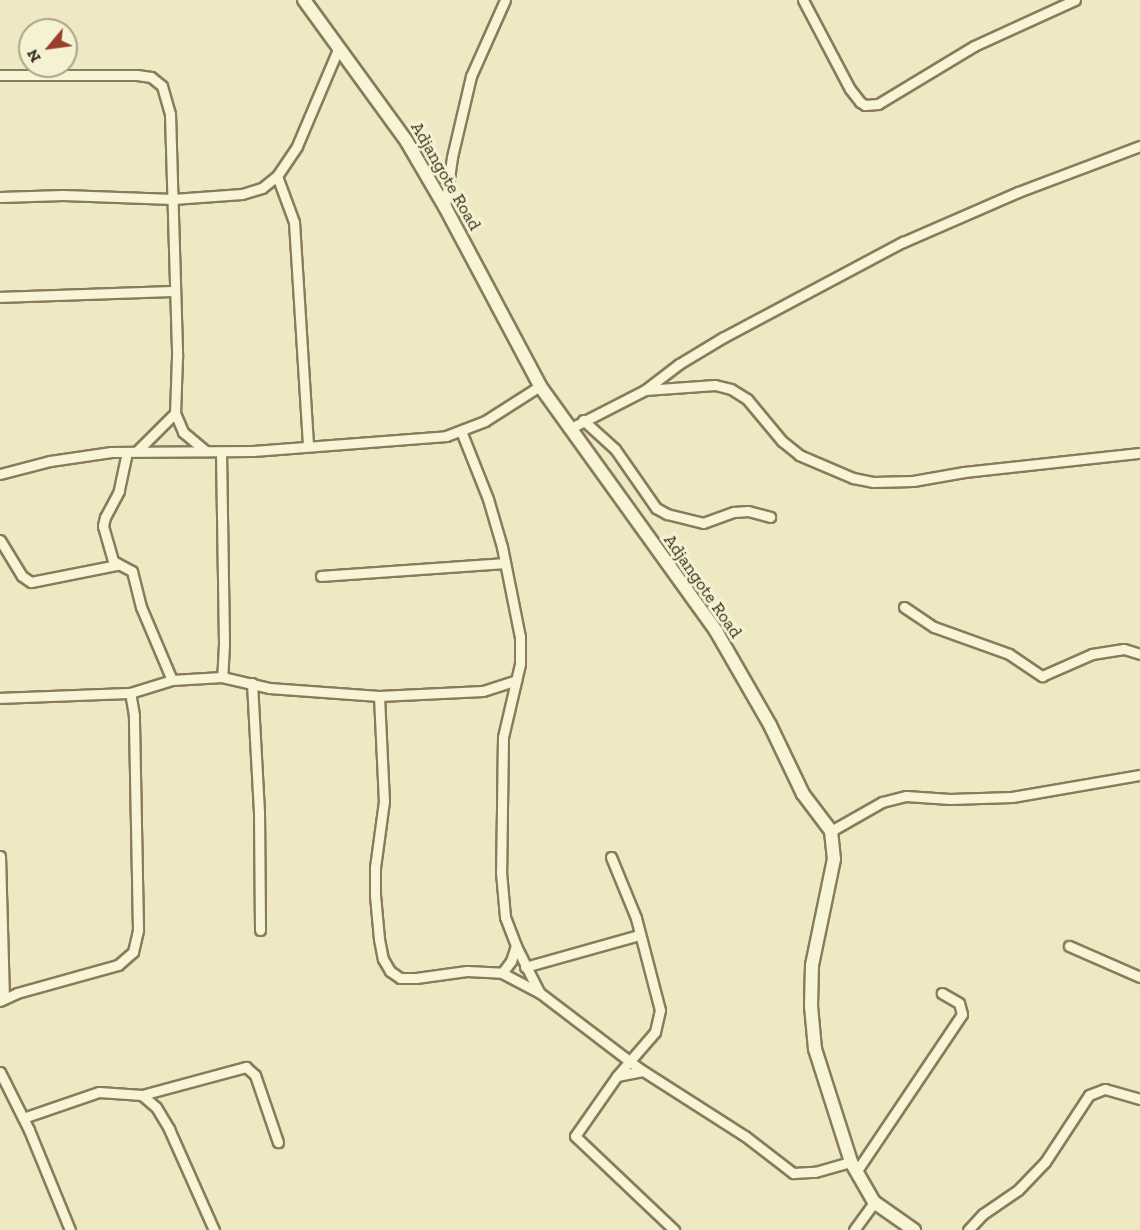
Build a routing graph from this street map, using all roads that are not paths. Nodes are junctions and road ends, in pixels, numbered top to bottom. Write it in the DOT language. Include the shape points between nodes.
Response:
graph roads {
  1 [pos="304,0"];
  2 [pos="505,0"];
  3 [pos="803,0"];
  4 [pos="1075,0"];
  5 [pos="339,47"];
  6 [pos="0,75"];
  7 [pos="1140,146"];
  8 [pos="277,176"];
  9 [pos="0,197"];
  10 [pos="172,199"];
  11 [pos="445,207"];
  12 [pos="175,291"];
  13 [pos="0,297"];
  14 [pos="540,386"];
  15 [pos="645,390"];
  16 [pos="175,413"];
  17 [pos="583,420"];
  18 [pos="569,429"];
  19 [pos="461,431"];
  20 [pos="308,445"];
  21 [pos="137,451"];
  22 [pos="127,452"];
  23 [pos="208,452"];
  24 [pos="221,452"];
  25 [pos="1140,453"];
  26 [pos="0,474"];
  27 [pos="770,517"];
  28 [pos="0,540"];
  29 [pos="505,563"];
  30 [pos="117,565"];
  31 [pos="321,576"];
  32 [pos="904,607"];
  33 [pos="1140,654"];
  34 [pos="222,677"];
  35 [pos="172,680"];
  36 [pos="516,680"];
  37 [pos="252,683"];
  38 [pos="130,693"];
  39 [pos="379,696"];
  40 [pos="0,698"];
  41 [pos="1140,775"];
  42 [pos="831,831"];
  43 [pos="611,857"];
  44 [pos="0,858"];
  45 [pos="260,930"];
  46 [pos="639,935"];
  47 [pos="516,946"];
  48 [pos="1069,946"];
  49 [pos="525,967"];
  50 [pos="502,973"];
  51 [pos="1140,977"];
  52 [pos="540,993"];
  53 [pos="942,993"];
  54 [pos="2,1000"];
  55 [pos="630,1061"];
  56 [pos="643,1071"];
  57 [pos="0,1073"];
  58 [pos="617,1076"];
  59 [pos="142,1095"];
  60 [pos="1140,1099"];
  61 [pos="24,1118"];
  62 [pos="278,1142"];
  63 [pos="854,1167"];
  64 [pos="874,1202"];
  65 [pos="70,1230"];
  66 [pos="214,1230"];
  67 [pos="674,1230"];
  68 [pos="854,1230"];
  69 [pos="914,1230"];
  70 [pos="968,1230"];
  1 -- 5 [label="street, Adjangote Road"];
  2 -- 11 [label="street" via="471,75"];
  3 -- 4 [label="street" via="850,89 865,105 878,104 975,46"];
  5 -- 8 [label="street" via="297,146"];
  5 -- 11 [label="street, Adjangote Road" via="394,122"];
  6 -- 10 [label="street" via="120,74 157,80 170,114"];
  7 -- 15 [label="street" via="1018,192 903,242 724,337"];
  8 -- 10 [label="street" via="262,188 242,194"];
  8 -- 20 [label="street" via="294,222"];
  9 -- 10 [label="street"];
  10 -- 12 [label="street"];
  11 -- 14 [label="street, Adjangote Road"];
  12 -- 13 [label="street"];
  12 -- 16 [label="street"];
  14 -- 18 [label="street, Adjangote Road"];
  14 -- 19 [label="street" via="513,406"];
  15 -- 17 [label="street"];
  15 -- 25 [label="street" via="715,385 731,389 747,399 799,455 853,478 873,482 913,481"];
  16 -- 21 [label="street"];
  16 -- 23 [label="street" via="183,432"];
  17 -- 18 [label="street"];
  17 -- 27 [label="street" via="615,449 656,508 667,514 703,523 734,512"];
  18 -- 42 [label="street, Adjangote Road" via="716,631 804,794"];
  19 -- 20 [label="street" via="446,436"];
  19 -- 29 [label="street" via="488,499"];
  20 -- 24 [label="street"];
  21 -- 22 [label="street"];
  21 -- 23 [label="street"];
  22 -- 26 [label="street" via="50,461"];
  22 -- 30 [label="street" via="119,491 103,526"];
  23 -- 24 [label="street"];
  24 -- 34 [label="street"];
  28 -- 30 [label="street" via="22,576 31,582"];
  29 -- 31 [label="street"];
  29 -- 36 [label="street" via="520,637"];
  30 -- 35 [label="street" via="132,571 141,607"];
  32 -- 33 [label="street" via="934,627 1009,654 1042,676 1092,654 1124,649"];
  34 -- 35 [label="street"];
  34 -- 37 [label="street"];
  35 -- 38 [label="street"];
  36 -- 39 [label="street" via="483,691"];
  36 -- 47 [label="street" via="503,737 501,872 505,917"];
  37 -- 39 [label="street" via="269,688"];
  37 -- 45 [label="street"];
  38 -- 40 [label="street"];
  38 -- 54 [label="street" via="134,716 138,930 133,952 118,965"];
  39 -- 50 [label="street" via="384,801 375,896 383,959 400,978 467,971"];
  41 -- 42 [label="street" via="1012,797 950,800 906,796 882,802"];
  42 -- 63 [label="street" via="834,859 812,965 811,1006 815,1049"];
  43 -- 46 [label="street"];
  44 -- 54 [label="street"];
  46 -- 49 [label="street"];
  46 -- 55 [label="street" via="660,1010 655,1032"];
  47 -- 49 [label="street"];
  47 -- 50 [label="street"];
  48 -- 51 [label="street"];
  49 -- 52 [label="street"];
  50 -- 52 [label="street"];
  52 -- 55 [label="street"];
  53 -- 63 [label="street" via="959,1002 962,1014"];
  55 -- 56 [label="street"];
  55 -- 58 [label="street"];
  56 -- 58 [label="street"];
  56 -- 63 [label="street" via="745,1136 793,1173"];
  57 -- 61 [label="street"];
  58 -- 67 [label="street" via="575,1136"];
  59 -- 61 [label="street" via="99,1092"];
  59 -- 62 [label="street" via="246,1067 255,1075"];
  59 -- 66 [label="street" via="156,1107 169,1129"];
  60 -- 70 [label="street" via="1105,1089 1089,1095 1045,1162 1018,1190 983,1214"];
  61 -- 65 [label="street"];
  63 -- 64 [label="street"];
  64 -- 68 [label="street"];
  64 -- 69 [label="street"];
}
